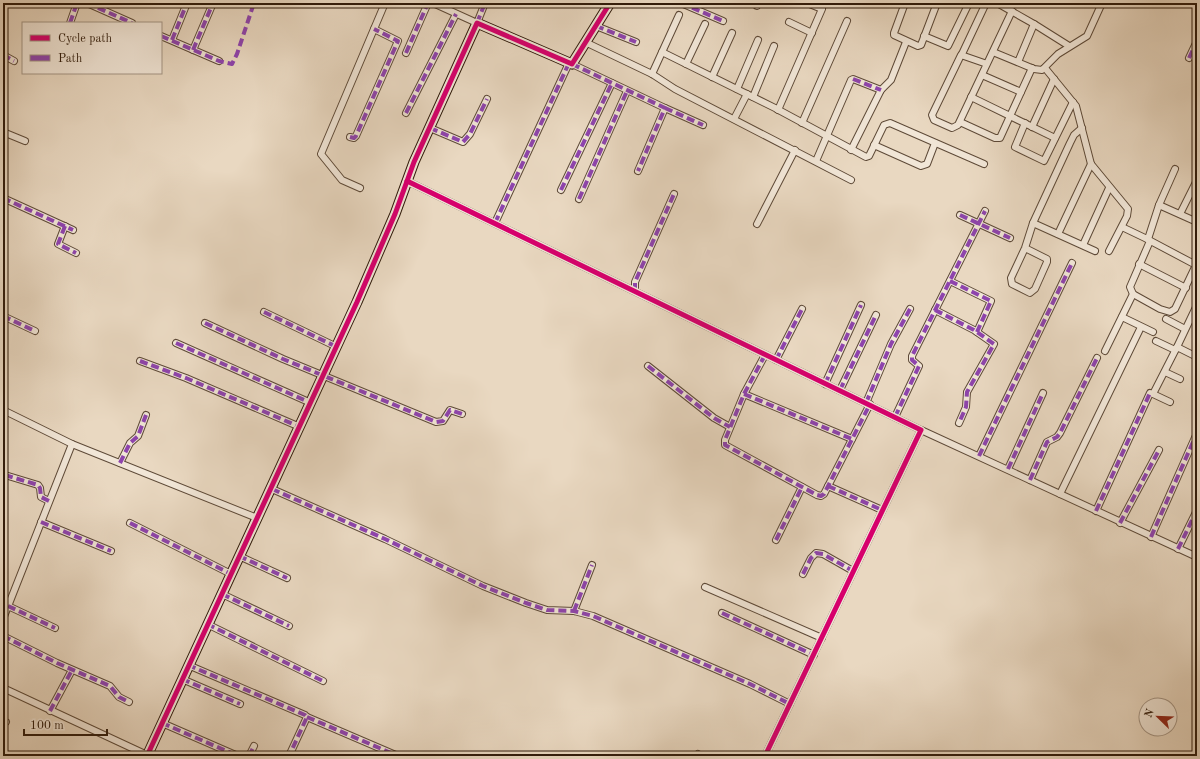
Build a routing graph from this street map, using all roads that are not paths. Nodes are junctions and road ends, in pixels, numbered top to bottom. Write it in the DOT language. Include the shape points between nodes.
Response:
graph roads {
  1 [pos="77,3"];
  2 [pos="87,3"];
  3 [pos="187,3"];
  4 [pos="213,3"];
  5 [pos="385,3"];
  6 [pos="428,3"];
  7 [pos="433,3"];
  8 [pos="485,3"];
  9 [pos="610,3"];
  10 [pos="681,3"];
  11 [pos="807,3"];
  12 [pos="905,3"];
  13 [pos="937,3"];
  14 [pos="969,3"];
  15 [pos="986,3"];
  16 [pos="997,3"];
  17 [pos="1102,3"];
  18 [pos="1012,11"];
  19 [pos="456,14"];
  20 [pos="679,15"];
  21 [pos="723,21"];
  22 [pos="847,21"];
  23 [pos="70,22"];
  24 [pos="130,22"];
  25 [pos="789,22"];
  26 [pos="477,23"];
  27 [pos="705,24"];
  28 [pos="1034,24"];
  29 [pos="596,26"];
  30 [pos="374,28"];
  31 [pos="732,33"];
  32 [pos="812,33"];
  33 [pos="162,36"];
  34 [pos="924,36"];
  35 [pos="172,40"];
  36 [pos="758,40"];
  37 [pos="1197,41"];
  38 [pos="585,42"];
  39 [pos="636,42"];
  40 [pos="906,42"];
  41 [pos="774,46"];
  42 [pos="1069,46"];
  43 [pos="193,50"];
  44 [pos="662,52"];
  45 [pos="993,52"];
  46 [pos="406,53"];
  47 [pos="962,54"];
  48 [pos="3,55"];
  49 [pos="1189,58"];
  50 [pos="14,61"];
  51 [pos="219,61"];
  52 [pos="1018,62"];
  53 [pos="570,64"];
  54 [pos="686,64"];
  55 [pos="987,64"];
  56 [pos="1032,68"];
  57 [pos="1045,68"];
  58 [pos="652,74"];
  59 [pos="982,75"];
  60 [pos="712,77"];
  61 [pos="1054,79"];
  62 [pos="612,83"];
  63 [pos="737,89"];
  64 [pos="881,90"];
  65 [pos="627,91"];
  66 [pos="1021,92"];
  67 [pos="750,96"];
  68 [pos="971,97"];
  69 [pos="487,99"];
  70 [pos="1073,102"];
  71 [pos="665,108"];
  72 [pos="778,110"];
  73 [pos="406,113"];
  74 [pos="1011,116"];
  75 [pos="734,120"];
  76 [pos="960,122"];
  77 [pos="802,123"];
  78 [pos="1025,123"];
  79 [pos="703,126"];
  80 [pos="1032,127"];
  81 [pos="430,128"];
  82 [pos="1082,128"];
  83 [pos="3,132"];
  84 [pos="827,136"];
  85 [pos="350,137"];
  86 [pos="1054,138"];
  87 [pos="25,141"];
  88 [pos="935,143"];
  89 [pos="874,145"];
  90 [pos="795,150"];
  91 [pos="851,150"];
  92 [pos="816,161"];
  93 [pos="984,164"];
  94 [pos="1091,164"];
  95 [pos="1175,169"];
  96 [pos="638,171"];
  97 [pos="851,180"];
  98 [pos="1197,180"];
  99 [pos="407,181"];
  100 [pos="360,188"];
  101 [pos="1109,188"];
  102 [pos="561,190"];
  103 [pos="674,194"];
  104 [pos="3,198"];
  105 [pos="579,199"];
  106 [pos="1159,205"];
  107 [pos="985,211"];
  108 [pos="1180,214"];
  109 [pos="960,215"];
  110 [pos="1197,222"];
  111 [pos="495,223"];
  112 [pos="1033,223"];
  113 [pos="757,224"];
  114 [pos="979,224"];
  115 [pos="65,226"];
  116 [pos="1122,227"];
  117 [pos="73,230"];
  118 [pos="1058,234"];
  119 [pos="1010,238"];
  120 [pos="1149,240"];
  121 [pos="1083,245"];
  122 [pos="1025,248"];
  123 [pos="1095,250"];
  124 [pos="1109,252"];
  125 [pos="76,253"];
  126 [pos="1072,263"];
  127 [pos="1139,264"];
  128 [pos="950,281"];
  129 [pos="1186,288"];
  130 [pos="635,291"];
  131 [pos="1133,294"];
  132 [pos="861,305"];
  133 [pos="1197,305"];
  134 [pos="802,309"];
  135 [pos="910,309"];
  136 [pos="935,310"];
  137 [pos="264,312"];
  138 [pos="876,314"];
  139 [pos="3,316"];
  140 [pos="1122,317"];
  141 [pos="1166,319"];
  142 [pos="205,323"];
  143 [pos="1141,327"];
  144 [pos="1185,329"];
  145 [pos="35,331"];
  146 [pos="977,332"];
  147 [pos="1153,332"];
  148 [pos="1156,341"];
  149 [pos="176,343"];
  150 [pos="337,346"];
  151 [pos="1176,348"];
  152 [pos="1105,351"];
  153 [pos="765,355"];
  154 [pos="1197,357"];
  155 [pos="1097,358"];
  156 [pos="776,360"];
  157 [pos="140,361"];
  158 [pos="648,366"];
  159 [pos="1165,372"];
  160 [pos="324,376"];
  161 [pos="1180,380"];
  162 [pos="825,384"];
  163 [pos="840,390"];
  164 [pos="1044,393"];
  165 [pos="1150,393"];
  166 [pos="744,394"];
  167 [pos="1170,402"];
  168 [pos="311,403"];
  169 [pos="868,404"];
  170 [pos="3,410"];
  171 [pos="462,414"];
  172 [pos="146,415"];
  173 [pos="895,417"];
  174 [pos="959,423"];
  175 [pos="300,427"];
  176 [pos="730,427"];
  177 [pos="921,430"];
  178 [pos="1197,433"];
  179 [pos="852,439"];
  180 [pos="72,444"];
  181 [pos="1159,450"];
  182 [pos="979,456"];
  183 [pos="120,463"];
  184 [pos="1008,469"];
  185 [pos="5,475"];
  186 [pos="1030,480"];
  187 [pos="828,486"];
  188 [pos="802,487"];
  189 [pos="272,489"];
  190 [pos="1060,494"];
  191 [pos="49,501"];
  192 [pos="882,510"];
  193 [pos="1197,510"];
  194 [pos="1096,511"];
  195 [pos="257,518"];
  196 [pos="41,522"];
  197 [pos="130,523"];
  198 [pos="1120,523"];
  199 [pos="1151,537"];
  200 [pos="776,540"];
  201 [pos="1178,549"];
  202 [pos="111,551"];
  203 [pos="239,556"];
  204 [pos="1197,557"];
  205 [pos="592,565"];
  206 [pos="853,571"];
  207 [pos="231,574"];
  208 [pos="803,574"];
  209 [pos="287,578"];
  210 [pos="705,586"];
  211 [pos="222,594"];
  212 [pos="8,606"];
  213 [pos="574,611"];
  214 [pos="722,613"];
  215 [pos="3,619"];
  216 [pos="207,624"];
  217 [pos="289,626"];
  218 [pos="55,628"];
  219 [pos="3,636"];
  220 [pos="822,638"];
  221 [pos="814,655"];
  222 [pos="188,665"];
  223 [pos="72,670"];
  224 [pos="182,679"];
  225 [pos="322,682"];
  226 [pos="3,688"];
  227 [pos="129,702"];
  228 [pos="240,704"];
  229 [pos="790,704"];
  230 [pos="50,711"];
  231 [pos="307,717"];
  232 [pos="162,723"];
  233 [pos="254,746"];
  234 [pos="147,755"];
  235 [pos="238,756"];
  236 [pos="249,756"];
  237 [pos="288,756"];
  238 [pos="398,756"];
  239 [pos="765,756"];
  1 -- 23 [label="street"];
  2 -- 24 [label="street"];
  3 -- 35 [label="street"];
  4 -- 43 [label="street"];
  5 -- 30 [label="street"];
  6 -- 46 [label="street"];
  7 -- 19 [label="street"];
  8 -- 26 [label="street"];
  9 -- 29 [label="street"];
  10 -- 21 [label="street"];
  11 -- 32 [label="street" via="822,9"];
  12 -- 40 [label="street" via="894,35"];
  13 -- 34 [label="street"];
  14 -- 34 [label="street" via="948,46"];
  15 -- 47 [label="street"];
  16 -- 18 [label="street"];
  17 -- 42 [label="street" via="1087,36"];
  18 -- 28 [label="street"];
  18 -- 45 [label="street"];
  19 -- 26 [label="street"];
  19 -- 73 [label="street"];
  20 -- 44 [label="street"];
  22 -- 77 [label="street"];
  25 -- 32 [label="street"];
  26 -- 53 [label="street"];
  26 -- 81 [label="street"];
  27 -- 54 [label="street"];
  28 -- 42 [label="street"];
  28 -- 52 [label="street"];
  29 -- 38 [label="street"];
  29 -- 39 [label="street"];
  30 -- 85 [label="street" via="398,41 356,136"];
  30 -- 100 [label="street" via="321,154 342,180"];
  31 -- 60 [label="street"];
  32 -- 72 [label="street"];
  33 -- 35 [label="street"];
  34 -- 40 [label="street" via="919,46"];
  35 -- 43 [label="street"];
  36 -- 63 [label="street"];
  37 -- 49 [label="street"];
  38 -- 53 [label="street"];
  38 -- 58 [label="street"];
  40 -- 64 [label="street" via="890,80"];
  41 -- 67 [label="street"];
  42 -- 57 [label="street"];
  43 -- 51 [label="street"];
  44 -- 54 [label="street"];
  44 -- 58 [label="street"];
  45 -- 52 [label="street"];
  45 -- 55 [label="street"];
  47 -- 55 [label="street"];
  47 -- 76 [label="street" via="932,116 934,120 952,128"];
  48 -- 50 [label="street"];
  52 -- 56 [label="street"];
  53 -- 62 [label="street"];
  53 -- 111 [label="street"];
  54 -- 60 [label="street"];
  55 -- 59 [label="street"];
  56 -- 57 [label="street"];
  56 -- 66 [label="street"];
  57 -- 61 [label="street"];
  58 -- 75 [label="street"];
  59 -- 66 [label="street"];
  59 -- 68 [label="street"];
  60 -- 63 [label="street"];
  61 -- 70 [label="street"];
  61 -- 80 [label="street"];
  62 -- 65 [label="street"];
  62 -- 102 [label="street"];
  63 -- 67 [label="street"];
  64 -- 84 [label="street" via="852,79"];
  64 -- 91 [label="street"];
  65 -- 71 [label="street"];
  65 -- 105 [label="street"];
  66 -- 74 [label="street"];
  67 -- 72 [label="street"];
  67 -- 75 [label="street"];
  68 -- 74 [label="street"];
  68 -- 76 [label="street"];
  69 -- 81 [label="street" via="470,134 463,142"];
  70 -- 82 [label="street"];
  70 -- 86 [label="street"];
  71 -- 79 [label="street"];
  71 -- 96 [label="street"];
  72 -- 77 [label="street"];
  74 -- 76 [label="street" via="999,139"];
  74 -- 78 [label="street"];
  75 -- 90 [label="street"];
  77 -- 84 [label="street"];
  78 -- 80 [label="street"];
  78 -- 86 [label="street" via="1016,148 1044,161"];
  80 -- 86 [label="street"];
  81 -- 99 [label="street"];
  82 -- 94 [label="street"];
  82 -- 112 [label="street" via="1074,135"];
  83 -- 87 [label="street"];
  84 -- 91 [label="street"];
  84 -- 92 [label="street"];
  88 -- 89 [label="street" via="887,123"];
  88 -- 89 [label="street" via="927,164 921,166"];
  88 -- 93 [label="street"];
  89 -- 91 [label="street" via="868,157"];
  90 -- 92 [label="street"];
  90 -- 113 [label="street"];
  92 -- 97 [label="street"];
  94 -- 101 [label="street"];
  94 -- 118 [label="street"];
  95 -- 106 [label="street"];
  98 -- 108 [label="street"];
  99 -- 111 [label="street"];
  99 -- 150 [label="street"];
  101 -- 116 [label="street" via="1128,209"];
  101 -- 121 [label="street"];
  103 -- 130 [label="street" via="635,282"];
  104 -- 115 [label="street"];
  106 -- 108 [label="street"];
  106 -- 120 [label="street"];
  107 -- 114 [label="street"];
  108 -- 110 [label="street"];
  109 -- 114 [label="street"];
  111 -- 130 [label="street"];
  112 -- 118 [label="street"];
  112 -- 122 [label="street"];
  114 -- 119 [label="street"];
  114 -- 128 [label="street"];
  115 -- 117 [label="street"];
  115 -- 125 [label="street" via="58,244"];
  116 -- 120 [label="street"];
  116 -- 124 [label="street"];
  118 -- 121 [label="street"];
  120 -- 127 [label="street"];
  120 -- 129 [label="street" via="1196,265"];
  121 -- 123 [label="street"];
  122 -- 122 [label="street" via="1047,259 1048,262 1035,289 1030,292 1010,281"];
  126 -- 182 [label="street"];
  127 -- 129 [label="street"];
  127 -- 131 [label="street" via="1130,287"];
  128 -- 136 [label="street"];
  128 -- 146 [label="street" via="991,301"];
  129 -- 131 [label="street" via="1175,309 1170,312"];
  130 -- 153 [label="street"];
  131 -- 140 [label="street"];
  132 -- 162 [label="street"];
  133 -- 144 [label="street"];
  134 -- 156 [label="street"];
  135 -- 169 [label="street" via="891,344"];
  136 -- 146 [label="street"];
  136 -- 173 [label="street" via="912,356 912,360 918,366"];
  137 -- 150 [label="street"];
  138 -- 163 [label="street"];
  139 -- 145 [label="street"];
  140 -- 143 [label="street"];
  140 -- 152 [label="street"];
  141 -- 144 [label="street"];
  142 -- 160 [label="street"];
  143 -- 147 [label="street"];
  143 -- 190 [label="street"];
  144 -- 151 [label="street"];
  146 -- 174 [label="street" via="993,342 993,346 967,392 966,407"];
  148 -- 151 [label="street"];
  149 -- 168 [label="street"];
  150 -- 160 [label="street"];
  151 -- 154 [label="street"];
  151 -- 159 [label="street"];
  153 -- 156 [label="street"];
  153 -- 166 [label="street"];
  155 -- 186 [label="street" via="1060,433 1047,442"];
  156 -- 162 [label="street"];
  157 -- 175 [label="street"];
  158 -- 176 [label="street" via="714,418"];
  159 -- 161 [label="street"];
  159 -- 167 [label="street" via="1154,394"];
  160 -- 168 [label="street"];
  160 -- 171 [label="street" via="436,422 443,421 450,410"];
  162 -- 163 [label="street"];
  163 -- 169 [label="street"];
  164 -- 184 [label="street"];
  165 -- 194 [label="street"];
  166 -- 176 [label="street"];
  166 -- 179 [label="street"];
  168 -- 175 [label="street"];
  169 -- 173 [label="street"];
  169 -- 179 [label="street"];
  170 -- 180 [label="street"];
  172 -- 183 [label="street" via="138,436 130,443"];
  173 -- 177 [label="street"];
  175 -- 189 [label="street"];
  176 -- 188 [label="street" via="725,440 726,446"];
  177 -- 182 [label="street"];
  177 -- 192 [label="street"];
  178 -- 199 [label="street"];
  179 -- 187 [label="street"];
  180 -- 183 [label="street"];
  180 -- 191 [label="street"];
  181 -- 198 [label="street"];
  182 -- 184 [label="street"];
  183 -- 195 [label="street"];
  184 -- 186 [label="street"];
  185 -- 191 [label="street" via="38,485 41,498"];
  186 -- 190 [label="street"];
  187 -- 188 [label="street" via="820,496"];
  187 -- 192 [label="street"];
  188 -- 200 [label="street"];
  189 -- 195 [label="street"];
  189 -- 213 [label="street" via="481,585 543,609"];
  190 -- 194 [label="street"];
  191 -- 196 [label="street"];
  192 -- 206 [label="street"];
  193 -- 201 [label="street"];
  194 -- 198 [label="street"];
  195 -- 203 [label="street"];
  196 -- 202 [label="street"];
  196 -- 212 [label="street"];
  197 -- 207 [label="street"];
  198 -- 199 [label="street"];
  199 -- 201 [label="street"];
  201 -- 204 [label="street"];
  203 -- 207 [label="street"];
  203 -- 209 [label="street"];
  205 -- 213 [label="street"];
  206 -- 208 [label="street" via="823,554 816,553 810,558"];
  206 -- 220 [label="street"];
  207 -- 211 [label="street"];
  210 -- 220 [label="street"];
  211 -- 216 [label="street"];
  211 -- 217 [label="street"];
  212 -- 215 [label="street"];
  212 -- 218 [label="street"];
  213 -- 229 [label="street" via="594,616"];
  214 -- 221 [label="street"];
  216 -- 222 [label="street"];
  216 -- 225 [label="street"];
  219 -- 223 [label="street"];
  220 -- 221 [label="street"];
  221 -- 229 [label="street"];
  222 -- 224 [label="street"];
  222 -- 231 [label="street"];
  223 -- 227 [label="street" via="110,686"];
  223 -- 230 [label="street"];
  224 -- 228 [label="street"];
  224 -- 232 [label="street"];
  226 -- 230 [label="street"];
  229 -- 239 [label="street"];
  230 -- 234 [label="street"];
  231 -- 237 [label="street"];
  231 -- 238 [label="street"];
  232 -- 234 [label="street"];
  232 -- 235 [label="street"];
  233 -- 236 [label="street"];
}
